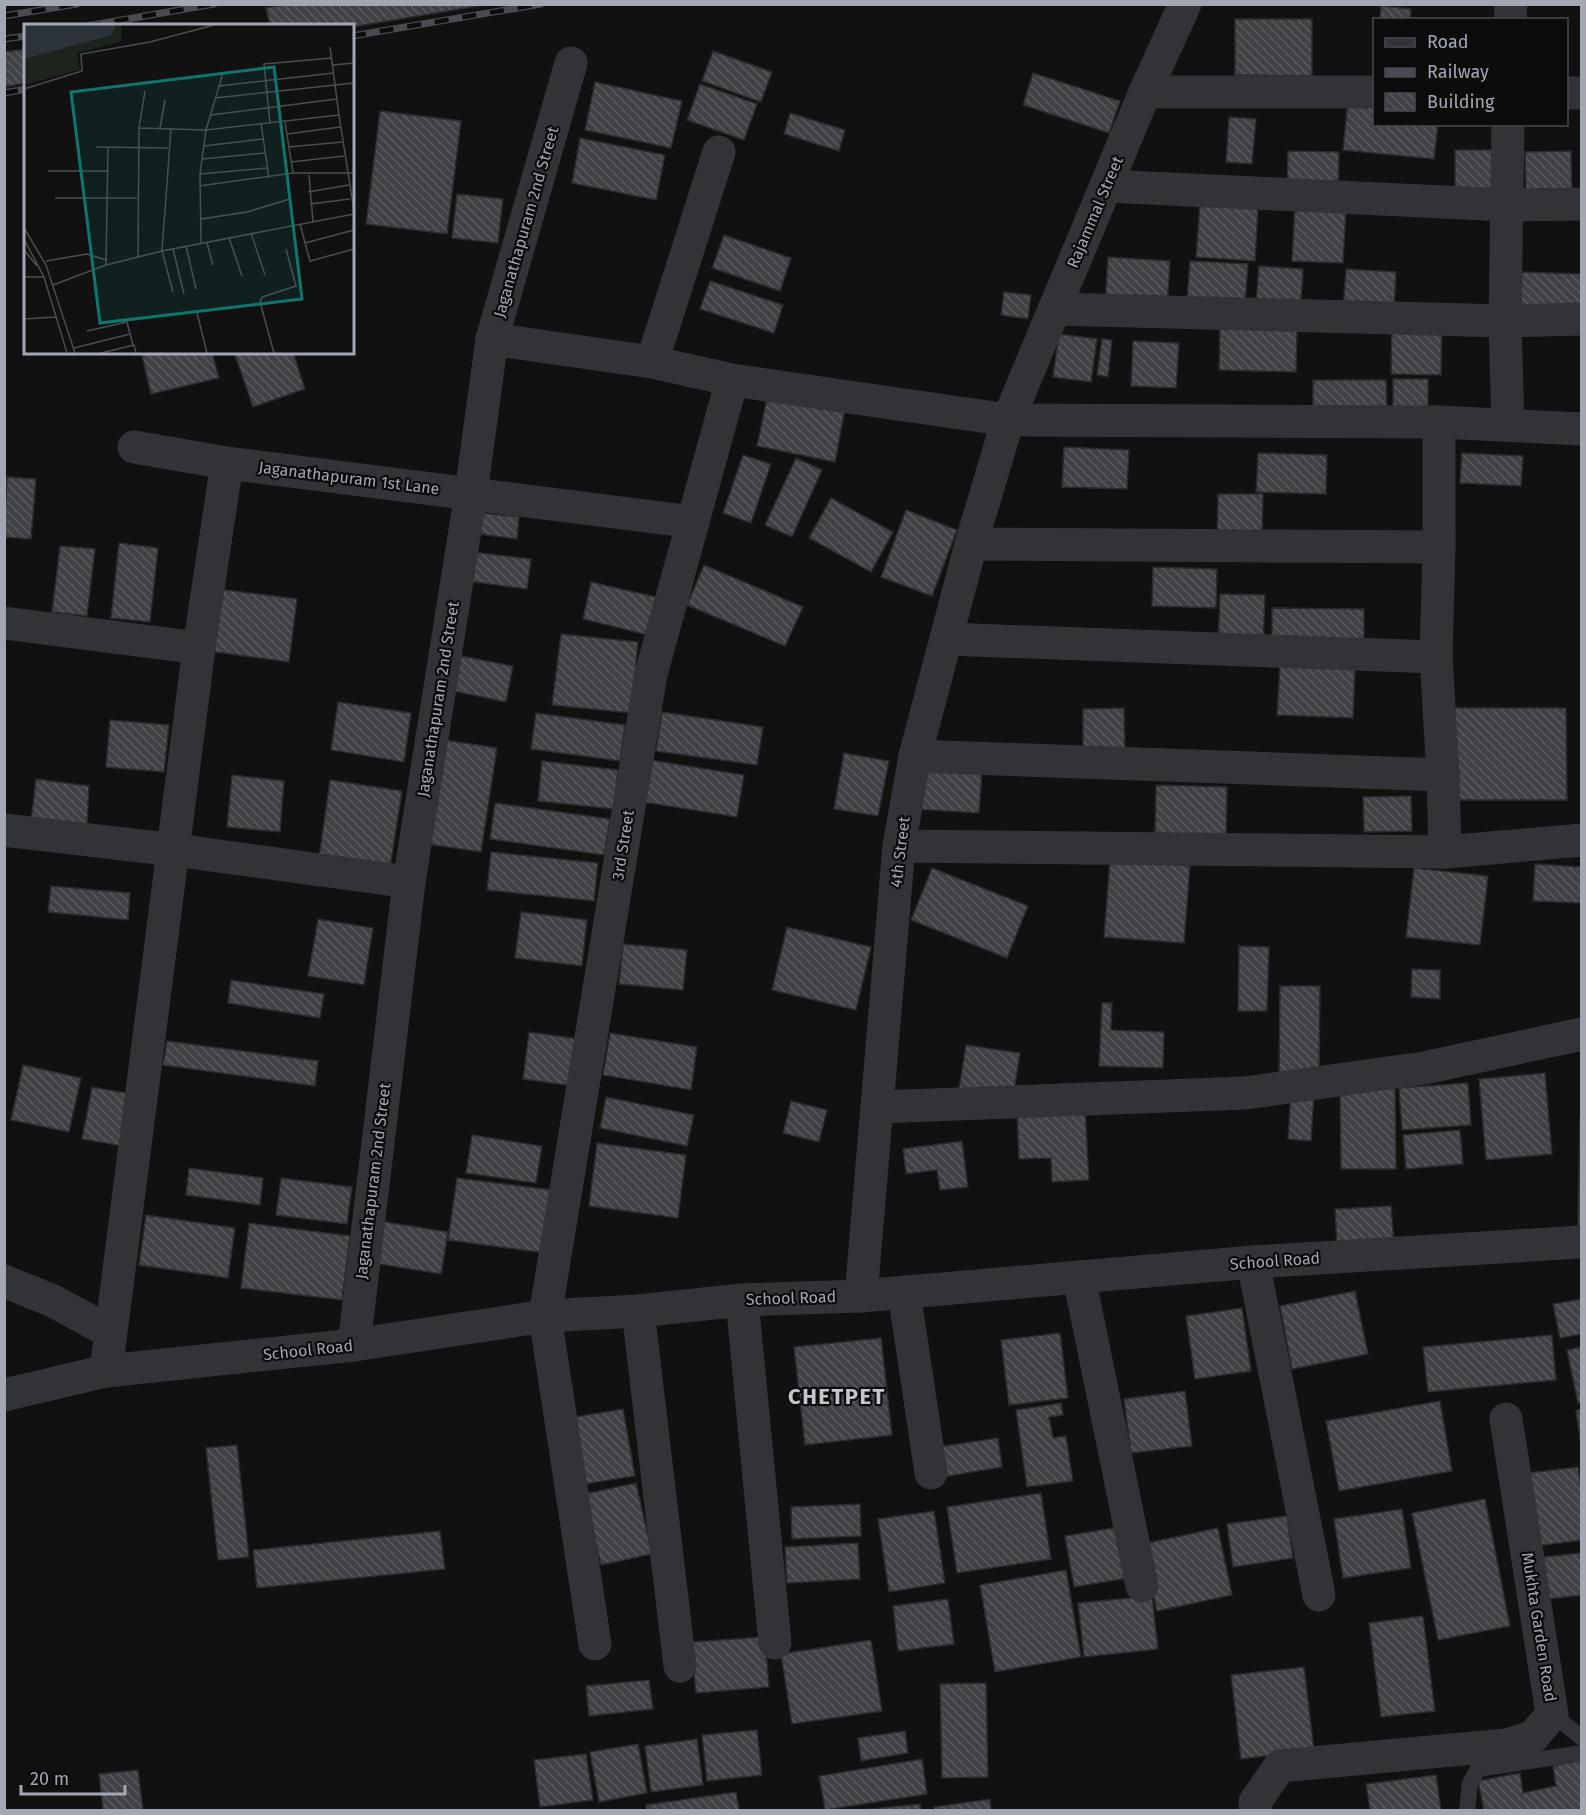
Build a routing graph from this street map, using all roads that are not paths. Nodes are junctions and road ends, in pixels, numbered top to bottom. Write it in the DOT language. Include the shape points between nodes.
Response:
graph roads {
  1 [pos="1185,4"];
  2 [pos="571,63"];
  3 [pos="1145,92"];
  4 [pos="1373,92"];
  5 [pos="1508,126"];
  6 [pos="719,152"];
  7 [pos="1106,186"];
  8 [pos="1581,204"];
  9 [pos="1507,205"];
  10 [pos="1054,309"];
  11 [pos="1581,319"];
  12 [pos="1506,321"];
  13 [pos="492,339"];
  14 [pos="652,362"];
  15 [pos="732,380"];
  16 [pos="1008,420"];
  17 [pos="1439,422"];
  18 [pos="1508,425"];
  19 [pos="1581,429"];
  20 [pos="134,447"];
  21 [pos="227,463"];
  22 [pos="471,493"];
  23 [pos="693,522"];
  24 [pos="971,544"];
  25 [pos="1439,547"];
  26 [pos="4,623"];
  27 [pos="946,639"];
  28 [pos="200,648"];
  29 [pos="1436,657"];
  30 [pos="915,756"];
  31 [pos="1443,775"];
  32 [pos="4,830"];
  33 [pos="1581,840"];
  34 [pos="899,846"];
  35 [pos="175,850"];
  36 [pos="1445,852"];
  37 [pos="409,882"];
  38 [pos="1581,1034"];
  39 [pos="878,1107"];
  40 [pos="1581,1242"];
  41 [pos="1253,1262"];
  42 [pos="1079,1277"];
  43 [pos="4,1281"];
  44 [pos="904,1292"];
  45 [pos="861,1296"];
  46 [pos="742,1300"];
  47 [pos="638,1311"];
  48 [pos="545,1316"];
  49 [pos="110,1332"];
  50 [pos="354,1345"];
  51 [pos="106,1371"];
  52 [pos="4,1395"];
  53 [pos="1506,1419"];
  54 [pos="931,1473"];
  55 [pos="1142,1586"];
  56 [pos="1319,1595"];
  57 [pos="775,1643"];
  58 [pos="595,1644"];
  59 [pos="680,1666"];
  60 [pos="1552,1714"];
  61 [pos="1581,1738"];
  62 [pos="1581,1753"];
  63 [pos="1257,1810"];
  64 [pos="1467,1810"];
  1 -- 3 [label="street, Rajammal Street"];
  2 -- 13 [label="street, Jaganathapuram 2nd Street"];
  3 -- 4 [label="street"];
  3 -- 7 [label="street, Rajammal Street"];
  5 -- 9 [label="street"];
  6 -- 14 [label="street"];
  7 -- 9 [label="street"];
  7 -- 10 [label="street, Rajammal Street"];
  8 -- 9 [label="street"];
  9 -- 12 [label="street"];
  10 -- 12 [label="street"];
  10 -- 16 [label="street, Rajammal Street"];
  11 -- 12 [label="street"];
  12 -- 18 [label="street"];
  13 -- 14 [label="street"];
  13 -- 22 [label="street, Jaganathapuram 2nd Street"];
  14 -- 15 [label="street"];
  15 -- 16 [label="street"];
  15 -- 23 [label="street, 3rd Street"];
  16 -- 17 [label="street"];
  16 -- 24 [label="street, 4th Street"];
  17 -- 18 [label="street"];
  17 -- 25 [label="street"];
  18 -- 19 [label="street"];
  20 -- 21 [label="street, Jaganathapuram 1st Lane"];
  21 -- 22 [label="street, Jaganathapuram 1st Lane"];
  21 -- 28 [label="street"];
  22 -- 23 [label="street, Jaganathapuram 1st Lane"];
  22 -- 37 [label="street, Jaganathapuram 2nd Street"];
  23 -- 48 [label="street, 3rd Street" via="651,674"];
  24 -- 25 [label="street"];
  24 -- 27 [label="street, 4th Street"];
  25 -- 29 [label="street"];
  26 -- 28 [label="street"];
  27 -- 29 [label="street"];
  27 -- 30 [label="street, 4th Street"];
  28 -- 35 [label="street"];
  29 -- 31 [label="street"];
  30 -- 31 [label="street"];
  30 -- 34 [label="street, 4th Street"];
  31 -- 36 [label="street"];
  32 -- 35 [label="street"];
  33 -- 36 [label="street"];
  34 -- 36 [label="street"];
  34 -- 39 [label="street, 4th Street"];
  35 -- 37 [label="street"];
  35 -- 49 [label="street"];
  37 -- 50 [label="street, Jaganathapuram 2nd Street"];
  38 -- 39 [label="street" via="1424,1068 1245,1094"];
  39 -- 45 [label="street, 4th Street"];
  40 -- 41 [label="street, School Road"];
  41 -- 42 [label="street, School Road"];
  41 -- 56 [label="street"];
  42 -- 44 [label="street, School Road"];
  42 -- 55 [label="street"];
  43 -- 49 [label="street" via="53,1301"];
  44 -- 45 [label="street, School Road"];
  44 -- 54 [label="street"];
  45 -- 46 [label="street, School Road"];
  46 -- 47 [label="street, School Road"];
  46 -- 57 [label="street"];
  47 -- 48 [label="street, School Road"];
  47 -- 59 [label="street"];
  48 -- 50 [label="street, School Road"];
  48 -- 58 [label="street, 3rd Street"];
  49 -- 51 [label="street"];
  50 -- 51 [label="street, School Road"];
  51 -- 52 [label="street, School Road"];
  53 -- 60 [label="street, Mukhta Garden Road"];
  60 -- 61 [label="lane"];
  60 -- 63 [label="street, Mukhta Garden Road" via="1533,1737 1506,1745 1280,1766 1255,1802"];
  62 -- 64 [label="lane" via="1478,1769 1470,1783"];
}
